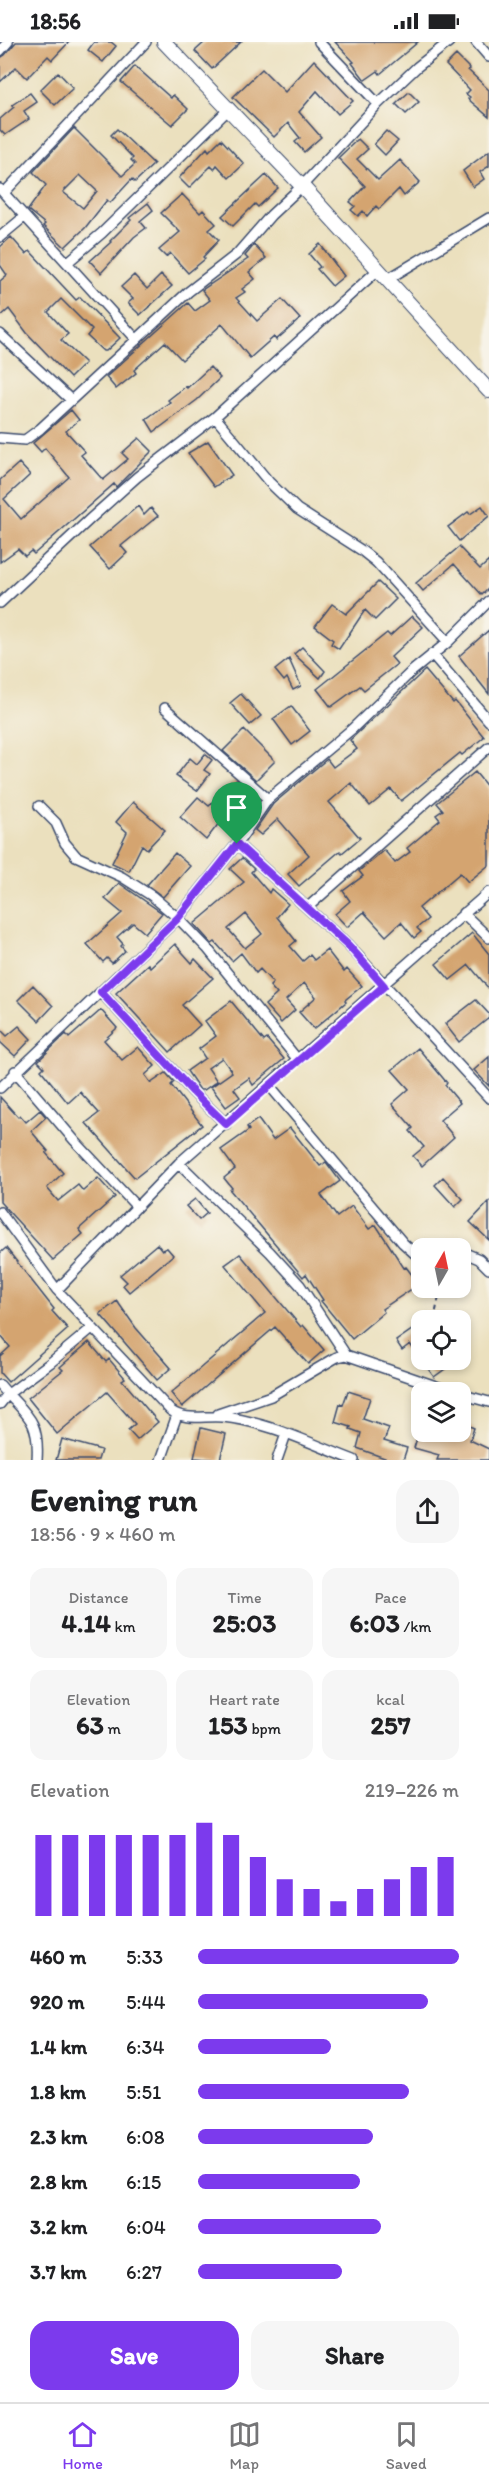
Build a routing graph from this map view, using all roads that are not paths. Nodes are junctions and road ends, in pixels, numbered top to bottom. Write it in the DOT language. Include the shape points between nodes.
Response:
graph roads {
  1 [pos="8,42"];
  2 [pos="146,42"];
  3 [pos="164,42"];
  4 [pos="319,42"];
  5 [pos="448,42"];
  6 [pos="476,42"];
  7 [pos="0,51"];
  8 [pos="489,57"];
  9 [pos="378,104"];
  10 [pos="230,108"];
  11 [pos="302,186"];
  12 [pos="2,191"];
  13 [pos="24,217"];
  14 [pos="489,218"];
  15 [pos="0,237"];
  16 [pos="68,262"];
  17 [pos="384,274"];
  18 [pos="0,334"];
  19 [pos="137,340"];
  20 [pos="489,391"];
  21 [pos="71,400"];
  22 [pos="215,417"];
  23 [pos="0,438"];
  24 [pos="489,601"];
  25 [pos="0,603"];
  26 [pos="448,642"];
  27 [pos="432,654"];
  28 [pos="165,708"];
  29 [pos="489,721"];
  30 [pos="489,747"];
  31 [pos="268,799"];
  32 [pos="39,806"];
  33 [pos="237,844"];
  34 [pos="489,892"];
  35 [pos="308,907"];
  36 [pos="464,913"];
  37 [pos="178,918"];
  38 [pos="489,938"];
  39 [pos="384,986"];
  40 [pos="101,992"];
  41 [pos="298,1060"];
  42 [pos="15,1071"];
  43 [pos="269,1085"];
  44 [pos="0,1088"];
  45 [pos="489,1098"];
  46 [pos="226,1124"];
  47 [pos="179,1163"];
  48 [pos="136,1206"];
  49 [pos="0,1212"];
  50 [pos="411,1250"];
  51 [pos="471,1256"];
  52 [pos="489,1269"];
  53 [pos="57,1290"];
  54 [pos="92,1328"];
  55 [pos="346,1355"];
  56 [pos="424,1382"];
  57 [pos="0,1385"];
  58 [pos="8,1394"];
  59 [pos="471,1397"];
  60 [pos="489,1402"];
  61 [pos="0,1404"];
  62 [pos="177,1415"];
  63 [pos="213,1416"];
  64 [pos="286,1434"];
  65 [pos="37,1460"];
  66 [pos="161,1460"];
  67 [pos="277,1460"];
  68 [pos="354,1460"];
  1 -- 7 [label="street"];
  2 -- 12 [label="street"];
  3 -- 10 [label="street"];
  4 -- 9 [label="street"];
  5 -- 9 [label="street"];
  6 -- 8 [label="street"];
  9 -- 11 [label="street"];
  10 -- 11 [label="street"];
  10 -- 16 [label="street"];
  11 -- 17 [label="street"];
  11 -- 19 [label="street" via="237,254 188,292"];
  12 -- 13 [label="street"];
  13 -- 15 [label="street"];
  13 -- 16 [label="street"];
  14 -- 17 [label="street"];
  16 -- 19 [label="street"];
  17 -- 20 [label="street"];
  17 -- 22 [label="street"];
  18 -- 21 [label="street"];
  19 -- 21 [label="street"];
  21 -- 23 [label="street" via="25,440"];
  22 -- 25 [label="street" via="137,477"];
  22 -- 26 [label="street" via="269,482 297,509 376,562"];
  24 -- 26 [label="street"];
  26 -- 27 [label="street"];
  27 -- 29 [label="street"];
  27 -- 31 [label="street" via="352,729"];
  28 -- 31 [label="street"];
  30 -- 35 [label="street"];
  31 -- 33 [label="street"];
  32 -- 37 [label="street" via="56,823 76,856 122,877"];
  33 -- 35 [label="street"];
  33 -- 37 [label="street"];
  34 -- 36 [label="street"];
  35 -- 39 [label="street"];
  36 -- 38 [label="street"];
  36 -- 39 [label="street"];
  37 -- 40 [label="street"];
  37 -- 41 [label="street"];
  39 -- 41 [label="street"];
  39 -- 45 [label="street"];
  40 -- 42 [label="street"];
  40 -- 46 [label="street"];
  41 -- 43 [label="street"];
  42 -- 44 [label="street"];
  42 -- 48 [label="street"];
  43 -- 46 [label="street"];
  43 -- 50 [label="street"];
  46 -- 47 [label="street"];
  47 -- 48 [label="street"];
  47 -- 55 [label="street" via="300,1285"];
  48 -- 53 [label="street"];
  49 -- 53 [label="street"];
  51 -- 52 [label="street"];
  53 -- 54 [label="street"];
  54 -- 58 [label="street"];
  54 -- 62 [label="street" via="162,1404"];
  55 -- 56 [label="street"];
  55 -- 63 [label="street" via="271,1396"];
  57 -- 58 [label="street"];
  58 -- 61 [label="street"];
  58 -- 65 [label="street" via="32,1419 38,1441"];
  59 -- 60 [label="street"];
  62 -- 63 [label="street"];
  62 -- 66 [label="street"];
  63 -- 64 [label="street"];
  64 -- 67 [label="street"];
  64 -- 68 [label="street"];
}
